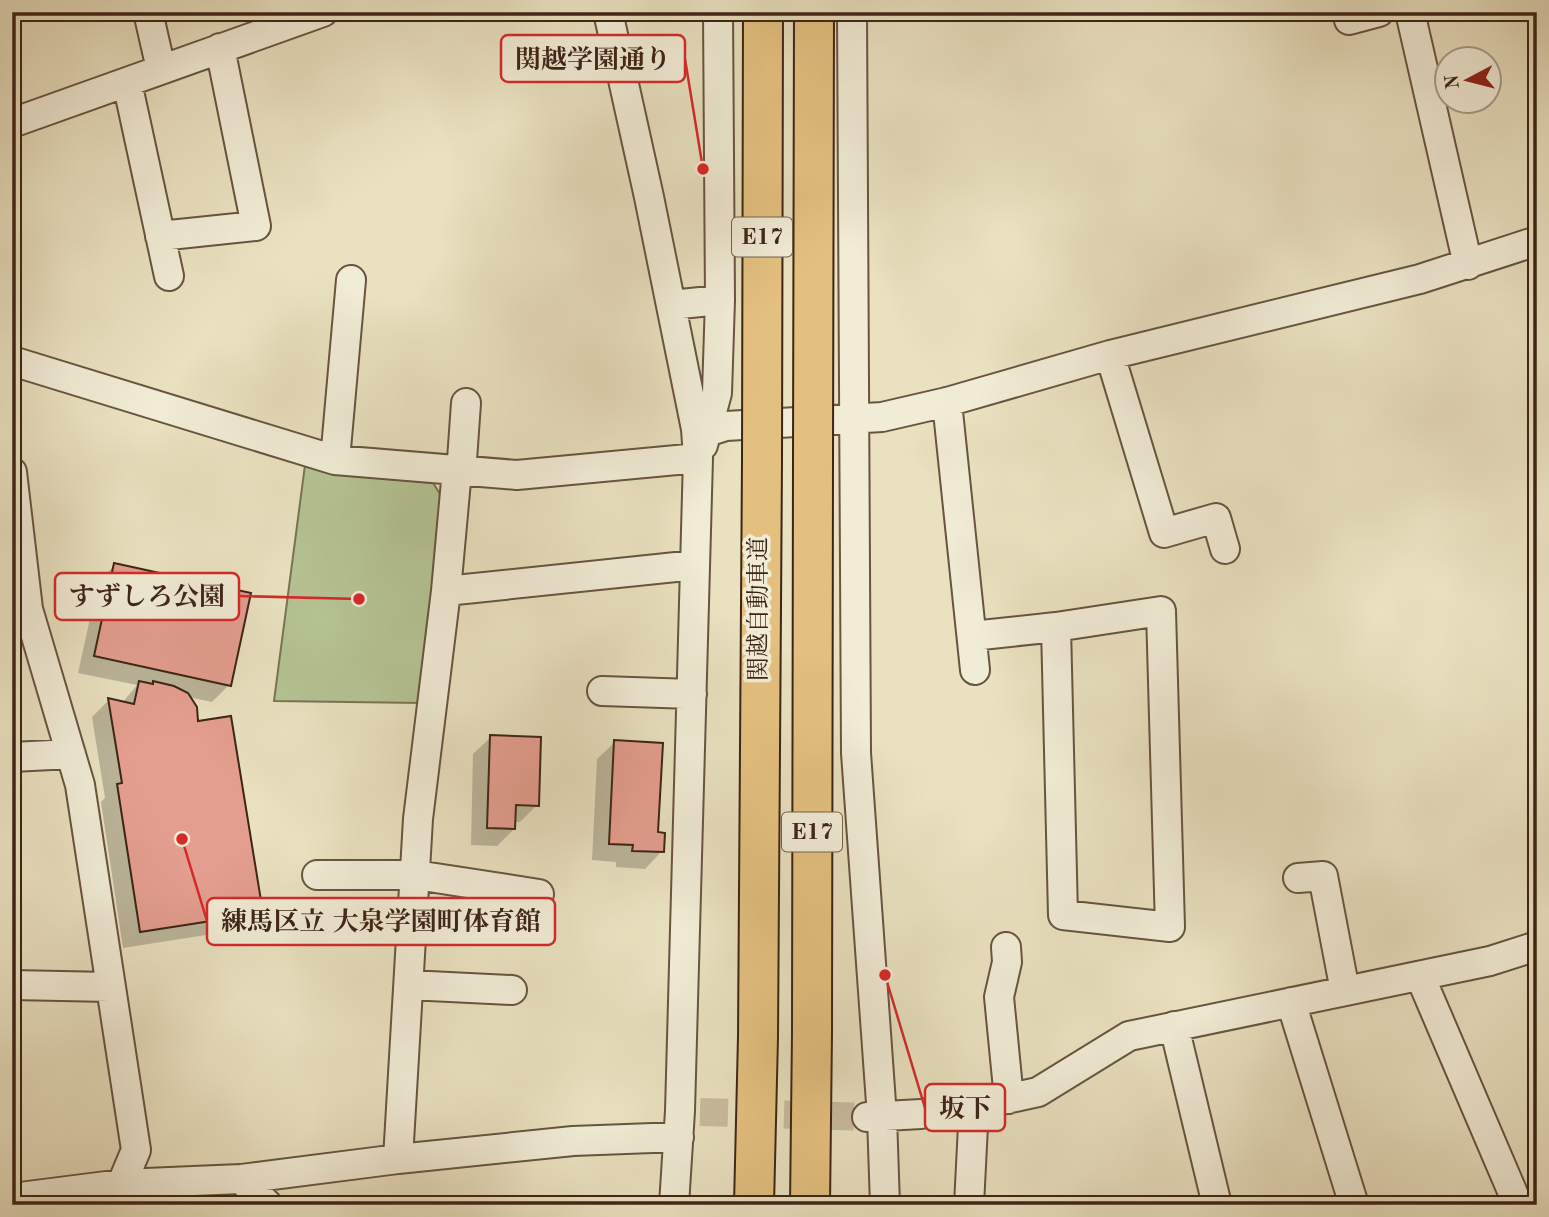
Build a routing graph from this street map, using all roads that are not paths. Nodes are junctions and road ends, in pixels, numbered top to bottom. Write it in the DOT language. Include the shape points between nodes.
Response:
graph roads {
  1 [pos="148,12"];
  2 [pos="323,12"];
  3 [pos="608,12"];
  4 [pos="718,12"];
  5 [pos="763,12"];
  6 [pos="814,12"];
  7 [pos="852,12"];
  8 [pos="1347,12"];
  9 [pos="1380,12"];
  10 [pos="1410,12"];
  11 [pos="220,48"];
  12 [pos="161,69"];
  13 [pos="127,82"];
  14 [pos="12,123"];
  15 [pos="160,236"];
  16 [pos="1537,241"];
  17 [pos="1468,265"];
  18 [pos="169,276"];
  19 [pos="351,280"];
  20 [pos="720,300"];
  21 [pos="671,305"];
  22 [pos="1110,355"];
  23 [pos="12,361"];
  24 [pos="947,402"];
  25 [pos="466,403"];
  26 [pos="854,421"];
  27 [pos="708,432"];
  28 [pos="698,458"];
  29 [pos="335,460"];
  30 [pos="457,470"];
  31 [pos="12,472"];
  32 [pos="1225,549"];
  33 [pos="695,565"];
  34 [pos="446,591"];
  35 [pos="1056,627"];
  36 [pos="972,636"];
  37 [pos="975,670"];
  38 [pos="602,691"];
  39 [pos="691,694"];
  40 [pos="71,754"];
  41 [pos="12,757"];
  42 [pos="317,875"];
  43 [pos="416,875"];
  44 [pos="1298,878"];
  45 [pos="539,894"];
  46 [pos="1537,946"];
  47 [pos="1006,947"];
  48 [pos="1420,976"];
  49 [pos="12,985"];
  50 [pos="409,985"];
  51 [pos="110,987"];
  52 [pos="512,990"];
  53 [pos="1345,991"];
  54 [pos="1291,1002"];
  55 [pos="1174,1026"];
  56 [pos="1009,1099"];
  57 [pos="974,1106"];
  58 [pos="875,1117"];
  59 [pos="687,1120"];
  60 [pos="398,1158"];
  61 [pos="241,1179"];
  62 [pos="117,1195"];
  63 [pos="12,1198"];
  64 [pos="268,1205"];
  65 [pos="674,1205"];
  66 [pos="754,1205"];
  67 [pos="810,1205"];
  68 [pos="885,1205"];
  69 [pos="969,1205"];
  70 [pos="1217,1205"];
  71 [pos="1354,1205"];
  72 [pos="1518,1205"];
  1 -- 12 [label="street"];
  2 -- 11 [label="street"];
  3 -- 21 [label="street"];
  4 -- 20 [label="street"];
  5 -- 66 [label="highway, 関越自動車道 / E17, bridge"];
  6 -- 67 [label="highway, E17, bridge"];
  7 -- 26 [label="street"];
  8 -- 9 [label="street" via="1349,20"];
  10 -- 17 [label="street"];
  11 -- 12 [label="street"];
  11 -- 15 [label="street" via="256,226"];
  12 -- 13 [label="street"];
  13 -- 14 [label="street"];
  13 -- 15 [label="street"];
  15 -- 18 [label="street"];
  16 -- 17 [label="street"];
  17 -- 22 [label="street"];
  19 -- 29 [label="street"];
  20 -- 21 [label="street"];
  20 -- 27 [label="street" via="717,393"];
  21 -- 28 [label="street"];
  22 -- 24 [label="street"];
  22 -- 32 [label="street" via="1164,533 1216,518"];
  23 -- 29 [label="street"];
  24 -- 26 [label="street"];
  24 -- 36 [label="street"];
  25 -- 30 [label="street" via="462,460"];
  26 -- 27 [label="street" via="726,426"];
  26 -- 58 [label="street" via="856,754"];
  27 -- 28 [label="street"];
  28 -- 30 [label="street" via="517,475"];
  28 -- 33 [label="street"];
  29 -- 30 [label="street"];
  30 -- 34 [label="street"];
  31 -- 40 [label="street" via="28,609"];
  33 -- 34 [label="street"];
  33 -- 39 [label="street"];
  34 -- 43 [label="street" via="418,819"];
  35 -- 35 [label="street" via="1063,915 1170,927 1161,611"];
  35 -- 36 [label="street"];
  36 -- 37 [label="street"];
  38 -- 39 [label="street"];
  39 -- 59 [label="street"];
  40 -- 41 [label="street"];
  40 -- 51 [label="street" via="80,785"];
  42 -- 43 [label="street"];
  43 -- 45 [label="street"];
  43 -- 50 [label="street"];
  44 -- 53 [label="street" via="1324,876"];
  46 -- 48 [label="street"];
  47 -- 56 [label="street" via="999,997"];
  48 -- 53 [label="street"];
  48 -- 72 [label="street"];
  49 -- 51 [label="street"];
  50 -- 52 [label="street"];
  50 -- 60 [label="street"];
  51 -- 62 [label="street" via="136,1150"];
  53 -- 54 [label="street"];
  54 -- 55 [label="street"];
  54 -- 71 [label="street"];
  55 -- 56 [label="street" via="1129,1036 1038,1093"];
  55 -- 70 [label="street"];
  56 -- 57 [label="street"];
  57 -- 58 [label="street"];
  57 -- 69 [label="street"];
  58 -- 68 [label="street"];
  59 -- 60 [label="street" via="573,1141"];
  59 -- 65 [label="street"];
  60 -- 61 [label="street"];
  61 -- 62 [label="street"];
  61 -- 64 [label="street"];
  62 -- 63 [label="street"];
}
